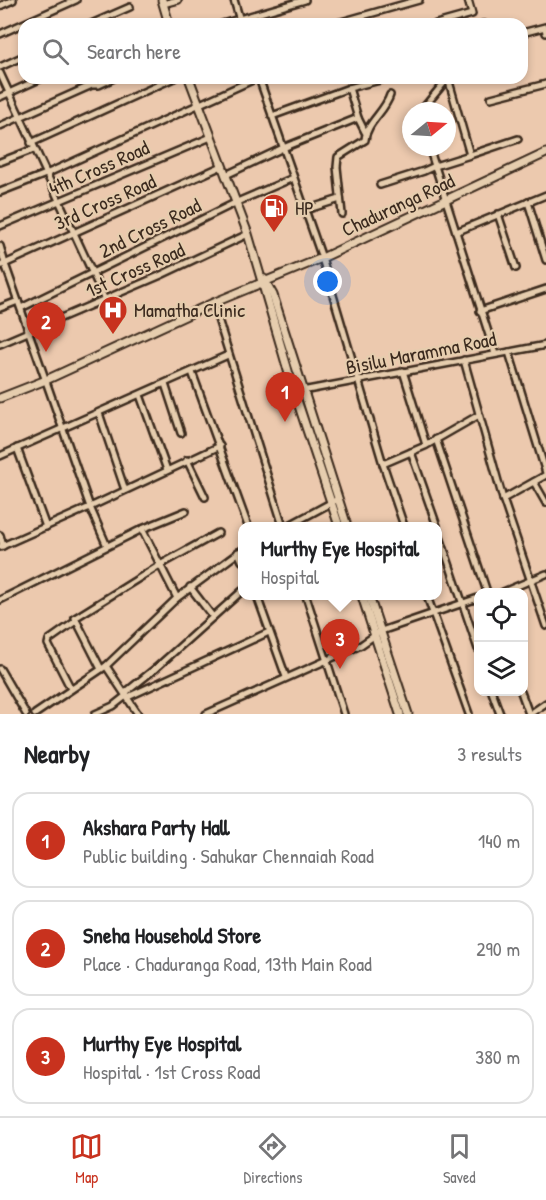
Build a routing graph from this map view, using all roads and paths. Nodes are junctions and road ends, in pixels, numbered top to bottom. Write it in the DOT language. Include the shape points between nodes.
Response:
graph roads {
  1 [pos="13,0"];
  2 [pos="76,0"];
  3 [pos="178,0"];
  4 [pos="234,0"];
  5 [pos="305,0"];
  6 [pos="419,0"];
  7 [pos="468,0"];
  8 [pos="162,2"];
  9 [pos="0,6"];
  10 [pos="130,7"];
  11 [pos="36,18"];
  12 [pos="105,18"];
  13 [pos="166,18"];
  14 [pos="240,18"];
  15 [pos="250,18"];
  16 [pos="355,18"];
  17 [pos="458,18"];
  18 [pos="18,26"];
  19 [pos="528,31"];
  20 [pos="546,33"];
  21 [pos="0,34"];
  22 [pos="18,59"];
  23 [pos="0,67"];
  24 [pos="0,73"];
  25 [pos="28,84"];
  26 [pos="101,84"];
  27 [pos="161,84"];
  28 [pos="191,84"];
  29 [pos="244,84"];
  30 [pos="260,84"];
  31 [pos="365,84"];
  32 [pos="443,84"];
  33 [pos="450,84"];
  34 [pos="546,84"];
  35 [pos="350,88"];
  36 [pos="9,92"];
  37 [pos="390,95"];
  38 [pos="0,96"];
  39 [pos="491,98"];
  40 [pos="428,102"];
  41 [pos="198,104"];
  42 [pos="20,116"];
  43 [pos="272,116"];
  44 [pos="358,118"];
  45 [pos="0,126"];
  46 [pos="365,132"];
  47 [pos="211,137"];
  48 [pos="518,139"];
  49 [pos="31,142"];
  50 [pos="283,148"];
  51 [pos="34,149"];
  52 [pos="546,153"];
  53 [pos="470,155"];
  54 [pos="432,156"];
  55 [pos="0,162"];
  56 [pos="222,166"];
  57 [pos="435,166"];
  58 [pos="46,174"];
  59 [pos="226,175"];
  60 [pos="293,178"];
  61 [pos="380,185"];
  62 [pos="0,192"];
  63 [pos="546,195"];
  64 [pos="340,199"];
  65 [pos="447,201"];
  66 [pos="60,202"];
  67 [pos="237,202"];
  68 [pos="528,202"];
  69 [pos="305,210"];
  70 [pos="342,214"];
  71 [pos="498,214"];
  72 [pos="0,226"];
  73 [pos="74,232"];
  74 [pos="456,232"];
  75 [pos="248,234"];
  76 [pos="0,246"];
  77 [pos="322,258"];
  78 [pos="546,260"];
  79 [pos="2,265"];
  80 [pos="516,268"];
  81 [pos="92,272"];
  82 [pos="264,281"];
  83 [pos="546,289"];
  84 [pos="105,300"];
  85 [pos="18,301"];
  86 [pos="213,303"];
  87 [pos="0,308"];
  88 [pos="21,308"];
  89 [pos="480,311"];
  90 [pos="29,332"];
  91 [pos="0,344"];
  92 [pos="546,345"];
  93 [pos="509,352"];
  94 [pos="495,354"];
  95 [pos="228,355"];
  96 [pos="464,360"];
  97 [pos="403,371"];
  98 [pos="192,372"];
  99 [pos="45,380"];
  100 [pos="358,380"];
  101 [pos="165,384"];
  102 [pos="302,391"];
  103 [pos="140,395"];
  104 [pos="0,398"];
  105 [pos="99,413"];
  106 [pos="479,415"];
  107 [pos="64,429"];
  108 [pos="181,433"];
  109 [pos="436,439"];
  110 [pos="426,445"];
  111 [pos="220,446"];
  112 [pos="17,448"];
  113 [pos="411,452"];
  114 [pos="0,456"];
  115 [pos="187,460"];
  116 [pos="383,464"];
  117 [pos="167,470"];
  118 [pos="546,474"];
  119 [pos="534,482"];
  120 [pos="125,490"];
  121 [pos="205,497"];
  122 [pos="503,500"];
  123 [pos="334,501"];
  124 [pos="546,503"];
  125 [pos="90,507"];
  126 [pos="186,511"];
  127 [pos="247,522"];
  128 [pos="282,522"];
  129 [pos="295,522"];
  130 [pos="338,522"];
  131 [pos="345,522"];
  132 [pos="403,522"];
  133 [pos="435,522"];
  134 [pos="45,527"];
  135 [pos="142,529"];
  136 [pos="218,533"];
  137 [pos="0,535"];
  138 [pos="442,541"];
  139 [pos="2,546"];
  140 [pos="107,546"];
  141 [pos="238,552"];
  142 [pos="160,565"];
  143 [pos="546,574"];
  144 [pos="530,581"];
  145 [pos="190,587"];
  146 [pos="486,588"];
  147 [pos="513,588"];
  148 [pos="238,595"];
  149 [pos="177,598"];
  150 [pos="474,599"];
  151 [pos="0,600"];
  152 [pos="258,600"];
  153 [pos="307,600"];
  154 [pos="364,600"];
  155 [pos="370,600"];
  156 [pos="428,600"];
  157 [pos="464,603"];
  158 [pos="433,614"];
  159 [pos="213,617"];
  160 [pos="75,621"];
  161 [pos="546,626"];
  162 [pos="269,632"];
  163 [pos="378,633"];
  164 [pos="476,642"];
  165 [pos="327,659"];
  166 [pos="104,668"];
  167 [pos="0,669"];
  168 [pos="286,677"];
  169 [pos="6,681"];
  170 [pos="0,684"];
  171 [pos="71,689"];
  172 [pos="126,695"];
  173 [pos="493,696"];
  174 [pos="523,696"];
  175 [pos="546,703"];
  176 [pos="26,714"];
  177 [pos="35,714"];
  178 [pos="95,714"];
  179 [pos="138,714"];
  180 [pos="206,714"];
  181 [pos="344,714"];
  182 [pos="400,714"];
  183 [pos="408,714"];
  184 [pos="470,714"];
  185 [pos="500,714"];
  186 [pos="530,714"];
  1 -- 9 [label="street"];
  2 -- 11 [label="street"];
  3 -- 8 [label="street"];
  4 -- 14 [label="street"];
  5 -- 15 [label="street"];
  6 -- 16 [label="street"];
  7 -- 17 [label="street" via="472,14"];
  8 -- 13 [label="street"];
  10 -- 12 [label="street"];
  18 -- 21 [label="street"];
  19 -- 20 [label="street" via="545,27"];
  22 -- 23 [label="street"];
  24 -- 36 [label="street"];
  25 -- 36 [label="street"];
  26 -- 42 [label="street"];
  27 -- 49 [label="street"];
  28 -- 41 [label="street"];
  29 -- 41 [label="street"];
  30 -- 43 [label="street"];
  31 -- 35 [label="street"];
  32 -- 40 [label="street"];
  33 -- 53 [label="street"];
  34 -- 39 [label="street"];
  35 -- 43 [label="street"];
  35 -- 44 [label="street"];
  36 -- 38 [label="street"];
  36 -- 42 [label="street"];
  37 -- 46 [label="street"];
  41 -- 47 [label="street"];
  41 -- 58 [label="street"];
  42 -- 45 [label="street"];
  42 -- 49 [label="street"];
  43 -- 50 [label="street"];
  44 -- 46 [label="street"];
  44 -- 50 [label="street"];
  46 -- 64 [label="street" via="365,140 338,157"];
  47 -- 56 [label="street"];
  47 -- 66 [label="street, 4th Cross Road"];
  48 -- 53 [label="street"];
  49 -- 51 [label="street"];
  50 -- 59 [label="street"];
  50 -- 60 [label="street"];
  51 -- 55 [label="street"];
  51 -- 58 [label="street"];
  52 -- 65 [label="street, Chaduranga Road"];
  53 -- 57 [label="street"];
  54 -- 57 [label="street"];
  56 -- 59 [label="street"];
  56 -- 73 [label="street, 3rd Cross Road"];
  57 -- 61 [label="street"];
  57 -- 65 [label="street"];
  58 -- 62 [label="street"];
  58 -- 66 [label="street"];
  59 -- 67 [label="street"];
  60 -- 67 [label="street, 2nd Cross Road"];
  60 -- 69 [label="street"];
  63 -- 68 [label="street"];
  64 -- 69 [label="street"];
  64 -- 70 [label="street"];
  65 -- 74 [label="street"];
  65 -- 77 [label="street, Chaduranga Road"];
  66 -- 72 [label="street, 4th Cross Road"];
  66 -- 73 [label="street"];
  67 -- 75 [label="street"];
  67 -- 81 [label="street, 2nd Cross Road"];
  68 -- 71 [label="street"];
  68 -- 78 [label="street"];
  69 -- 77 [label="street"];
  71 -- 74 [label="street"];
  71 -- 80 [label="street"];
  73 -- 79 [label="street, 3rd Cross Road"];
  73 -- 81 [label="street"];
  74 -- 89 [label="street"];
  75 -- 82 [label="street"];
  75 -- 84 [label="street, 1st Cross Road"];
  76 -- 79 [label="street"];
  77 -- 82 [label="street, Chaduranga Road"];
  77 -- 100 [label="street"];
  79 -- 85 [label="street"];
  81 -- 84 [label="street"];
  81 -- 88 [label="street, 2nd Cross Road"];
  82 -- 86 [label="street, Chaduranga Road"];
  82 -- 102 [label="street" via="273,295"];
  82 -- 123 [label="street" via="294,391"];
  83 -- 89 [label="street"];
  84 -- 90 [label="street, 1st Cross Road"];
  85 -- 87 [label="street"];
  85 -- 88 [label="street"];
  86 -- 95 [label="street"];
  86 -- 99 [label="street, Chaduranga Road"];
  88 -- 90 [label="street"];
  89 -- 94 [label="street"];
  90 -- 91 [label="street, 1st Cross Road"];
  90 -- 99 [label="street"];
  92 -- 93 [label="street, Bisilu Maramma Road"];
  93 -- 94 [label="street, Bisilu Maramma Road"];
  93 -- 118 [label="street"];
  94 -- 96 [label="street, Bisilu Maramma Road"];
  95 -- 98 [label="street"];
  95 -- 128 [label="street"];
  96 -- 97 [label="street, Bisilu Maramma Road"];
  96 -- 106 [label="street"];
  97 -- 100 [label="street, Bisilu Maramma Road"];
  97 -- 110 [label="street"];
  98 -- 101 [label="street"];
  98 -- 111 [label="street"];
  99 -- 104 [label="street, Chaduranga Road"];
  99 -- 107 [label="street"];
  100 -- 102 [label="street, Bisilu Maramma Road"];
  100 -- 116 [label="street"];
  101 -- 103 [label="street"];
  101 -- 108 [label="street"];
  102 -- 123 [label="street"];
  103 -- 105 [label="street"];
  103 -- 117 [label="street"];
  105 -- 107 [label="street"];
  105 -- 120 [label="street"];
  106 -- 109 [label="street"];
  106 -- 122 [label="street"];
  107 -- 112 [label="street"];
  107 -- 125 [label="street"];
  109 -- 110 [label="street"];
  109 -- 146 [label="street"];
  110 -- 113 [label="street"];
  111 -- 115 [label="street"];
  111 -- 127 [label="street"];
  112 -- 114 [label="street"];
  112 -- 134 [label="street"];
  113 -- 116 [label="street"];
  113 -- 133 [label="street"];
  115 -- 117 [label="street"];
  115 -- 121 [label="street"];
  116 -- 132 [label="street"];
  117 -- 120 [label="street"];
  118 -- 119 [label="street"];
  119 -- 122 [label="street"];
  119 -- 124 [label="street"];
  120 -- 125 [label="street"];
  122 -- 144 [label="street"];
  123 -- 129 [label="street"];
  123 -- 130 [label="street"];
  123 -- 131 [label="street"];
  125 -- 134 [label="street"];
  125 -- 140 [label="street"];
  126 -- 135 [label="street"];
  134 -- 139 [label="street"];
  135 -- 140 [label="street"];
  135 -- 142 [label="street"];
  136 -- 142 [label="street"];
  137 -- 139 [label="street"];
  138 -- 157 [label="street"];
  140 -- 151 [label="street"];
  141 -- 145 [label="street"];
  142 -- 149 [label="street"];
  142 -- 160 [label="street"];
  143 -- 144 [label="street"];
  144 -- 147 [label="street"];
  144 -- 161 [label="street"];
  145 -- 149 [label="street"];
  145 -- 159 [label="street"];
  148 -- 159 [label="street"];
  149 -- 166 [label="street"];
  150 -- 157 [label="street"];
  152 -- 162 [label="street"];
  153 -- 165 [label="street"];
  154 -- 163 [label="street"];
  155 -- 163 [label="street"];
  156 -- 158 [label="street"];
  157 -- 158 [label="street"];
  157 -- 164 [label="street"];
  158 -- 163 [label="street"];
  158 -- 184 [label="street"];
  159 -- 172 [label="street"];
  160 -- 166 [label="street"];
  160 -- 171 [label="street" via="48,644"];
  162 -- 168 [label="street"];
  162 -- 172 [label="street"];
  163 -- 165 [label="street"];
  163 -- 182 [label="street"];
  163 -- 183 [label="street"];
  165 -- 168 [label="street"];
  165 -- 181 [label="street"];
  166 -- 171 [label="street"];
  166 -- 172 [label="street"];
  167 -- 169 [label="street"];
  168 -- 180 [label="street"];
  169 -- 170 [label="street"];
  169 -- 176 [label="street"];
  171 -- 177 [label="street"];
  172 -- 178 [label="street"];
  172 -- 179 [label="street"];
  173 -- 185 [label="street"];
  174 -- 186 [label="street"];
  175 -- 186 [label="street"];
}
